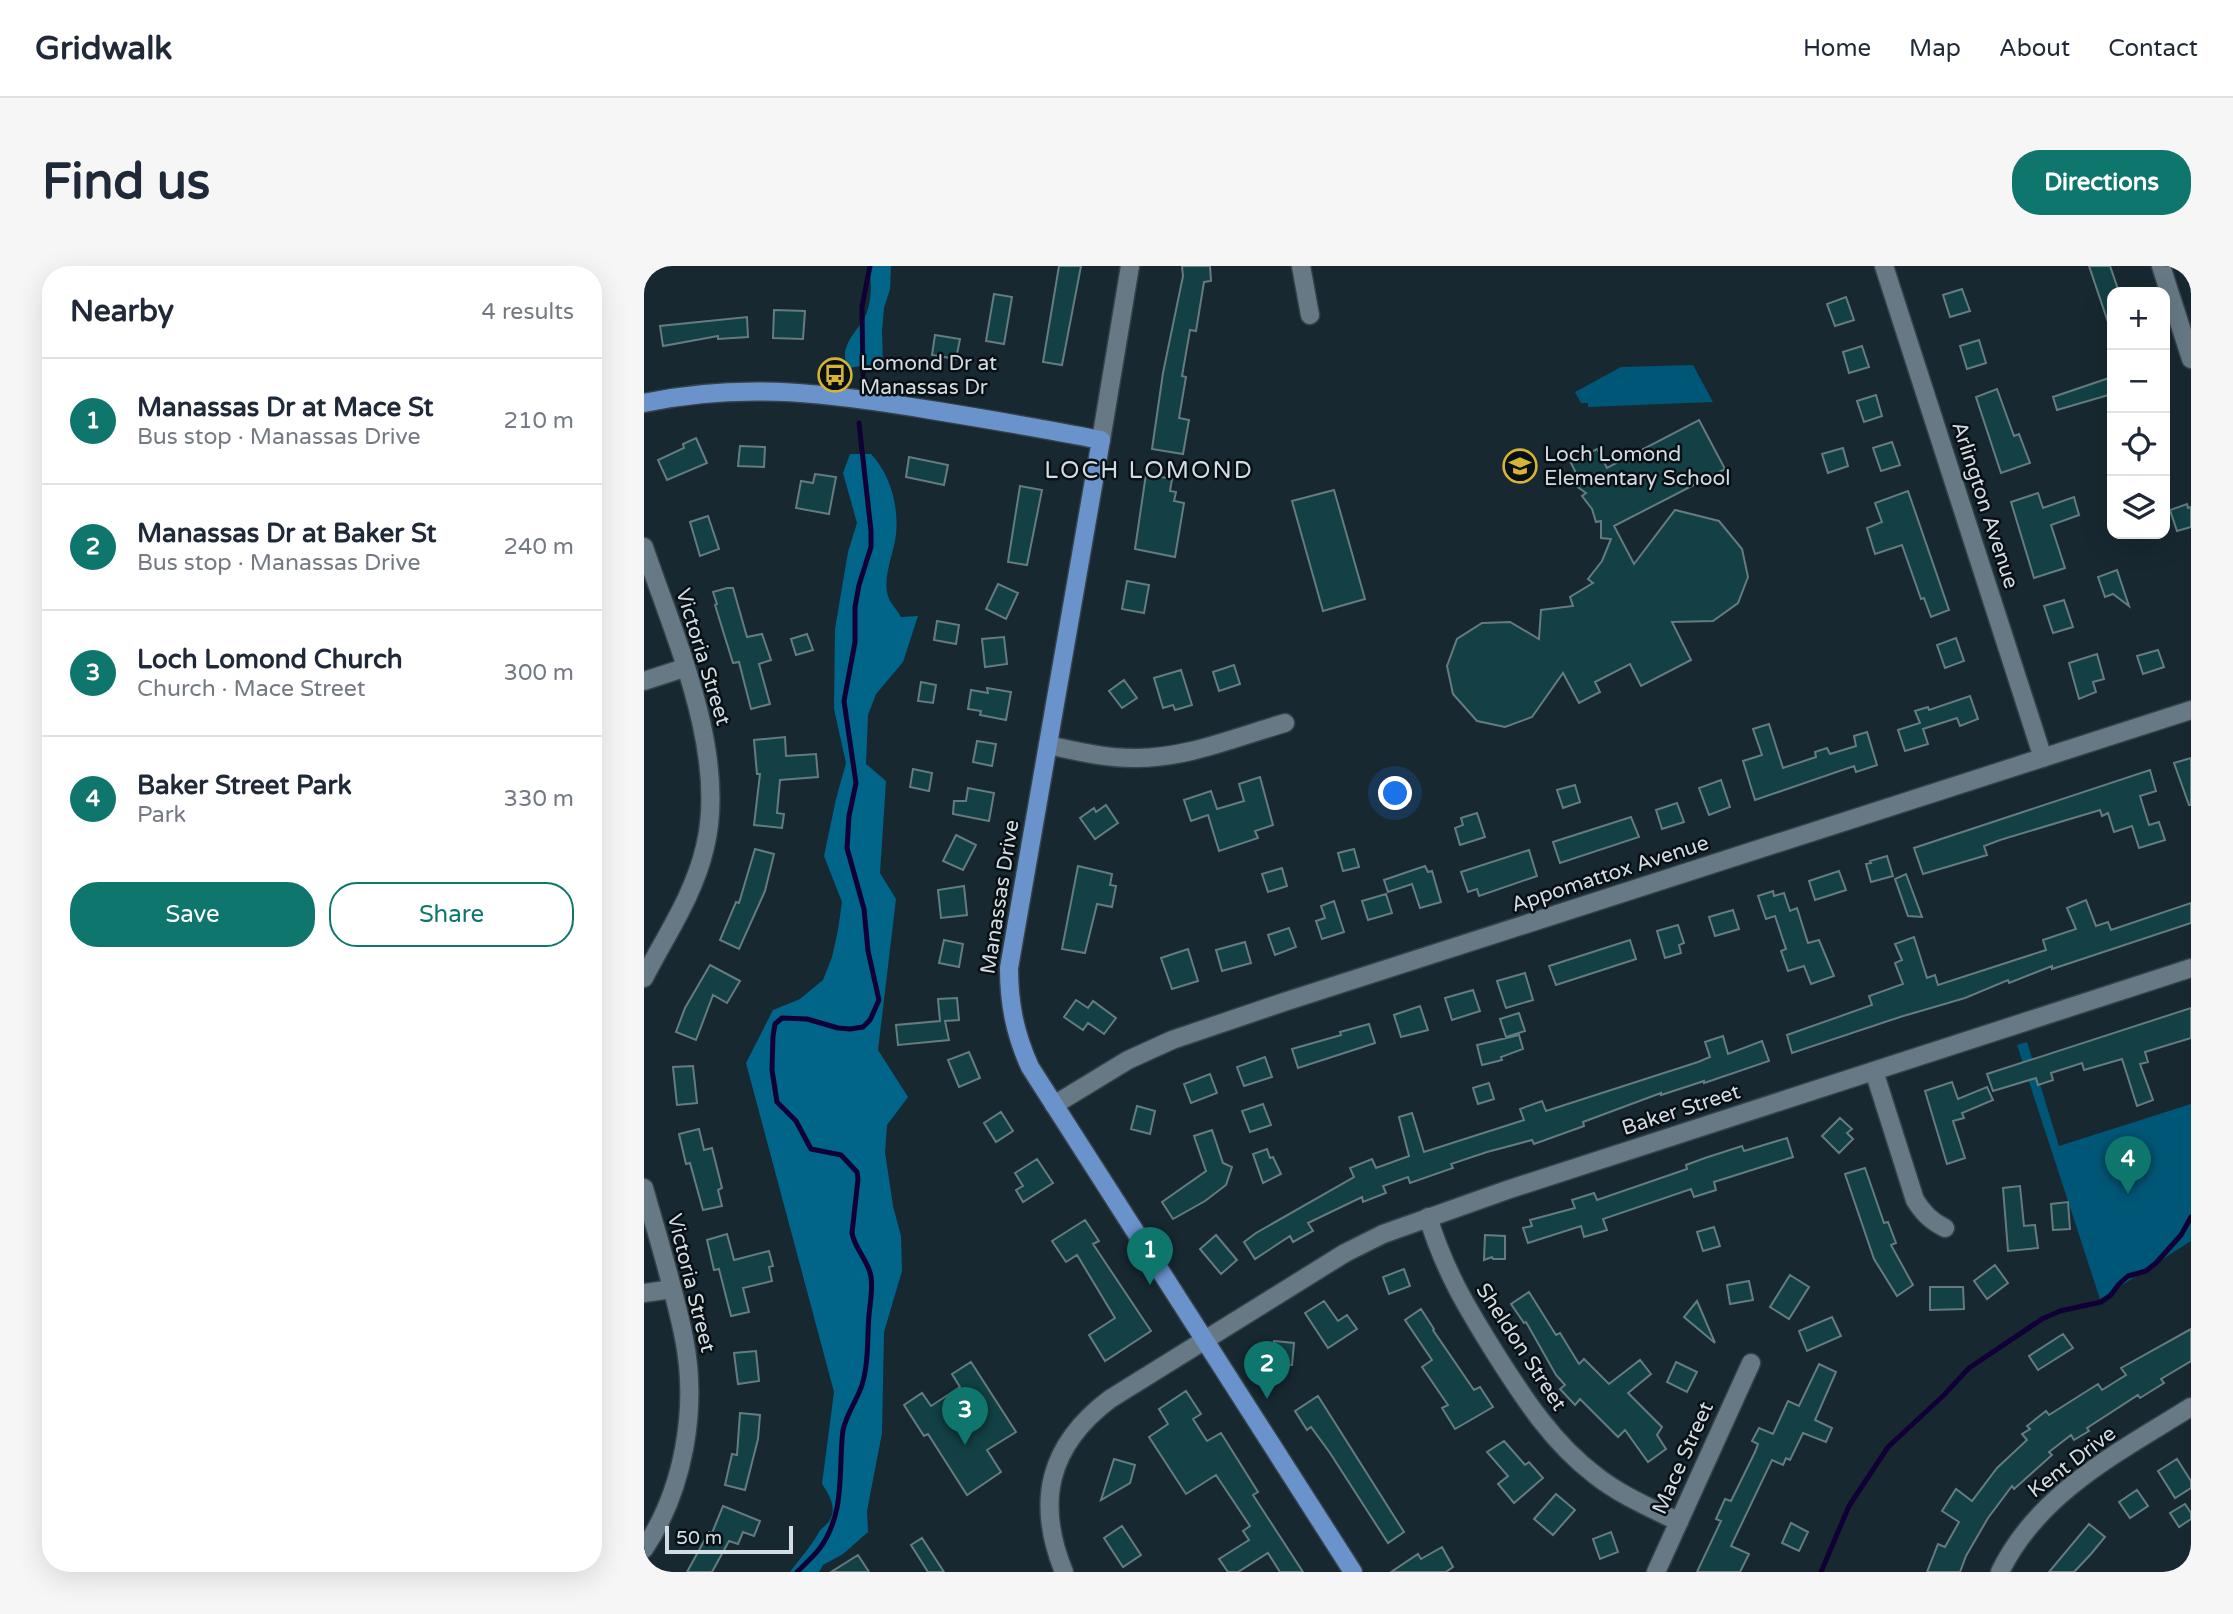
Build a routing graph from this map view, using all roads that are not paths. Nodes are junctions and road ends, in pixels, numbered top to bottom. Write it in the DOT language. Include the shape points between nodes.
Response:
graph roads {
  1 [pos="1130,266"];
  2 [pos="1301,266"];
  3 [pos="1884,266"];
  4 [pos="2161,266"];
  5 [pos="1310,316"];
  6 [pos="2191,359"];
  7 [pos="644,403"];
  8 [pos="1101,440"];
  9 [pos="644,547"];
  10 [pos="684,668"];
  11 [pos="644,681"];
  12 [pos="2191,710"];
  13 [pos="1285,723"];
  14 [pos="1048,745"];
  15 [pos="2043,758"];
  16 [pos="2191,968"];
  17 [pos="644,978"];
  18 [pos="1874,1071"];
  19 [pos="1054,1105"];
  20 [pos="644,1188"];
  21 [pos="1428,1217"];
  22 [pos="1945,1228"];
  23 [pos="671,1289"];
  24 [pos="644,1293"];
  25 [pos="1204,1340"];
  26 [pos="1751,1363"];
  27 [pos="2191,1407"];
  28 [pos="1679,1522"];
  29 [pos="644,1549"];
  30 [pos="1064,1572"];
  31 [pos="1353,1572"];
  32 [pos="1656,1572"];
  33 [pos="2000,1572"];
  1 -- 8 [label="street, Manassas Drive"];
  2 -- 5 [label="street"];
  3 -- 15 [label="street, Arlington Avenue"];
  4 -- 6 [label="street"];
  7 -- 8 [label="main road" via="734,390 782,390 889,402"];
  8 -- 14 [label="main road, Manassas Drive"];
  9 -- 10 [label="street, Victoria Street"];
  10 -- 11 [label="street"];
  10 -- 17 [label="street, Victoria Street" via="707,750 709,820 689,892"];
  12 -- 15 [label="street, Appomattox Avenue"];
  13 -- 14 [label="street" via="1165,756 1104,756"];
  14 -- 19 [label="main road, Manassas Drive" via="1009,968 1009,995 1019,1042"];
  15 -- 19 [label="street, Appomattox Avenue" via="1172,1040 1128,1060"];
  16 -- 18 [label="street, Baker Street"];
  18 -- 21 [label="street, Baker Street"];
  18 -- 22 [label="street" via="1915,1200 1923,1213"];
  19 -- 25 [label="main road, Manassas Drive"];
  20 -- 23 [label="street, Victoria Street"];
  21 -- 25 [label="street, Baker Street" via="1345,1253"];
  21 -- 28 [label="street, Sheldon Street" via="1457,1292 1548,1430 1597,1477"];
  23 -- 24 [label="street"];
  23 -- 29 [label="street, Victoria Street" via="684,1339 688,1413 676,1480"];
  25 -- 30 [label="street" via="1110,1399 1068,1440 1056,1466 1049,1511"];
  25 -- 31 [label="main road, Manassas Drive"];
  26 -- 28 [label="street, Mace Street"];
  27 -- 33 [label="street, Kent Drive" via="2113,1456 2041,1511"];
  28 -- 32 [label="street, Mace Street"];
}
